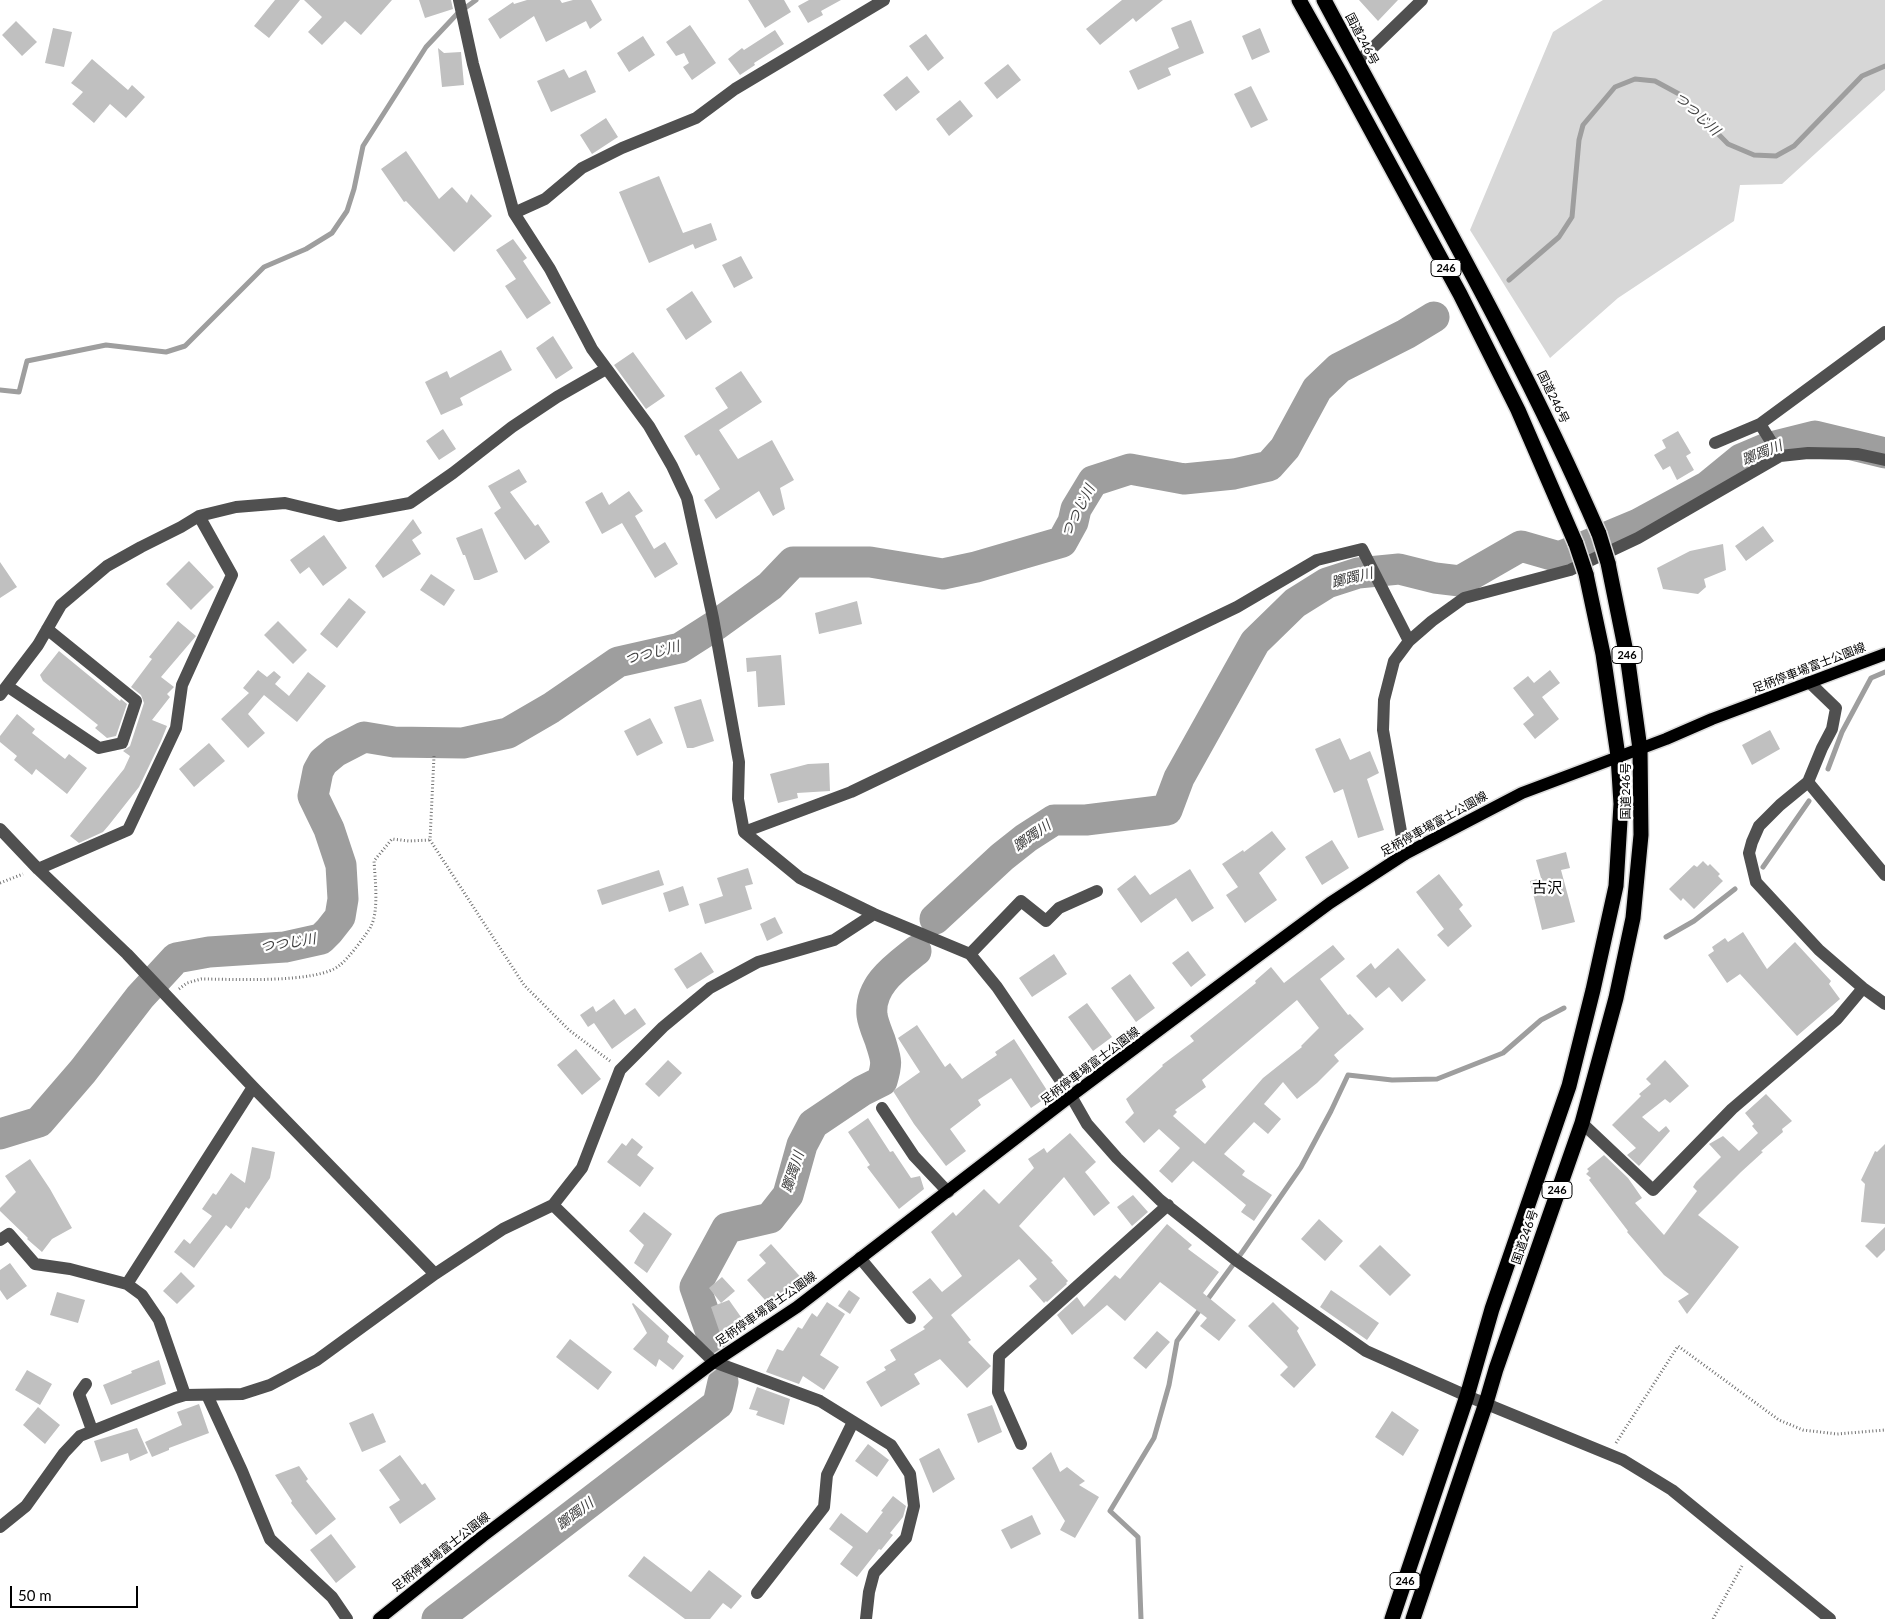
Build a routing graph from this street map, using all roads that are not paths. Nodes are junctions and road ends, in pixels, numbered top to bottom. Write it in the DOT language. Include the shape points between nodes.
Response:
graph roads {
  1 [pos="459,0"];
  2 [pos="884,0"];
  3 [pos="1299,0"];
  4 [pos="1324,0"];
  5 [pos="1422,0"];
  6 [pos="1357,63"];
  7 [pos="514,213"];
  8 [pos="1885,332"];
  9 [pos="606,369"];
  10 [pos="1760,424"];
  11 [pos="1715,443"];
  12 [pos="1780,456"];
  13 [pos="1885,460"];
  14 [pos="199,516"];
  15 [pos="47,629"];
  16 [pos="1409,640"];
  17 [pos="1885,654"];
  18 [pos="1809,682"];
  19 [pos="3,690"];
  20 [pos="1640,748"];
  21 [pos="1618,756"];
  22 [pos="1808,782"];
  23 [pos="0,829"];
  24 [pos="744,832"];
  25 [pos="1405,854"];
  26 [pos="38,869"];
  27 [pos="1885,875"];
  28 [pos="1097,891"];
  29 [pos="874,914"];
  30 [pos="970,954"];
  31 [pos="1863,988"];
  32 [pos="1885,1004"];
  33 [pos="253,1087"];
  34 [pos="1070,1096"];
  35 [pos="882,1108"];
  36 [pos="1582,1123"];
  37 [pos="948,1192"];
  38 [pos="1168,1205"];
  39 [pos="553,1206"];
  40 [pos="0,1240"];
  41 [pos="860,1258"];
  42 [pos="435,1274"];
  43 [pos="127,1284"];
  44 [pos="910,1318"];
  45 [pos="714,1362"];
  46 [pos="86,1384"];
  47 [pos="185,1395"];
  48 [pos="207,1395"];
  49 [pos="1467,1396"];
  50 [pos="1486,1403"];
  51 [pos="853,1422"];
  52 [pos="92,1430"];
  53 [pos="1021,1444"];
  54 [pos="0,1527"];
  55 [pos="757,1593"];
  56 [pos="347,1619"];
  57 [pos="379,1619"];
  58 [pos="865,1619"];
  59 [pos="1392,1619"];
  60 [pos="1413,1619"];
  61 [pos="1830,1619"];
  1 -- 7 [label="street"];
  2 -- 7 [label="street" via="735,89 696,118 582,168 545,199"];
  3 -- 21 [label="highway, 国道246号 / 246, bridge" via="1460,294 1518,410 1576,544 1586,574 1603,654"];
  4 -- 6 [label="highway, 国道246号 / 246"];
  5 -- 6 [label="street"];
  6 -- 20 [label="highway, 国道246号 / 246, bridge" via="1525,374 1567,460 1598,534 1608,563 1628,662"];
  7 -- 9 [label="street" via="550,269"];
  8 -- 10 [label="street"];
  9 -- 14 [label="street" via="520,422 410,502 339,516 285,504 236,507"];
  9 -- 24 [label="street" via="649,426 687,498 713,618 738,762 738,799"];
  10 -- 11 [label="street"];
  10 -- 12 [label="street"];
  12 -- 13 [label="street" via="1858,454"];
  12 -- 16 [label="street" via="1638,538 1570,570 1464,598"];
  14 -- 15 [label="street" via="107,566 61,605"];
  14 -- 26 [label="street" via="232,575 182,685 176,728 128,830"];
  15 -- 19 [label="street"];
  15 -- 19 [label="street" via="136,701 122,743 98,748"];
  16 -- 24 [label="street" via="1362,549 1317,560 1237,608 851,792"];
  16 -- 25 [label="street" via="1394,661 1384,700 1383,730"];
  17 -- 18 [label="main road, 足柄停車場富士公園線"];
  18 -- 20 [label="main road, 足柄停車場富士公園線"];
  18 -- 22 [label="street" via="1836,708 1832,729"];
  20 -- 21 [label="main road, 足柄停車場富士公園線"];
  20 -- 36 [label="highway, 国道246号 / 246" via="1641,835 1633,918 1616,998"];
  21 -- 25 [label="main road, 足柄停車場富士公園線" via="1522,793"];
  21 -- 49 [label="highway, 国道246号 / 246" via="1621,804 1616,886 1593,990 1568,1086 1492,1309"];
  22 -- 27 [label="street"];
  22 -- 31 [label="street" via="1759,826 1749,853 1756,882 1819,950"];
  23 -- 26 [label="street"];
  24 -- 29 [label="street" via="800,878"];
  25 -- 34 [label="main road, 足柄停車場富士公園線" via="1330,903"];
  26 -- 33 [label="street" via="165,993"];
  28 -- 30 [label="street" via="1059,908 1046,921 1021,901"];
  29 -- 30 [label="street"];
  29 -- 39 [label="street" via="834,940 758,962 710,988 663,1027 620,1070 582,1168"];
  30 -- 34 [label="street" via="997,987"];
  31 -- 32 [label="street"];
  31 -- 36 [label="street" via="1837,1019 1732,1109 1652,1190"];
  33 -- 42 [label="street"];
  33 -- 43 [label="street"];
  34 -- 37 [label="main road, 足柄停車場富士公園線"];
  34 -- 38 [label="street" via="1087,1124 1116,1158"];
  35 -- 37 [label="street" via="914,1156"];
  36 -- 50 [label="highway, 国道246号 / 246"];
  37 -- 41 [label="main road, 足柄停車場富士公園線"];
  38 -- 49 [label="street" via="1246,1267 1366,1351"];
  38 -- 53 [label="street" via="999,1356 998,1392"];
  39 -- 42 [label="street" via="502,1229"];
  39 -- 45 [label="street"];
  40 -- 43 [label="street" via="9,1234 35,1264 70,1269"];
  41 -- 44 [label="street"];
  41 -- 45 [label="main road, 足柄停車場富士公園線" via="796,1307"];
  42 -- 48 [label="street" via="317,1360 270,1385 242,1394"];
  43 -- 47 [label="street" via="142,1295 160,1320"];
  45 -- 51 [label="street" via="820,1401"];
  45 -- 57 [label="main road, 足柄停車場富士公園線" via="483,1536"];
  46 -- 52 [label="street" via="79,1394"];
  47 -- 48 [label="street"];
  47 -- 52 [label="street"];
  48 -- 56 [label="street" via="270,1539 332,1597"];
  49 -- 50 [label="street"];
  49 -- 59 [label="highway, 国道246号 / 246"];
  50 -- 60 [label="highway, 国道246号 / 246"];
  50 -- 61 [label="street" via="1623,1460 1672,1490"];
  51 -- 55 [label="street" via="827,1475 824,1507"];
  51 -- 58 [label="street" via="891,1445 910,1474 914,1506 906,1538 874,1572"];
  52 -- 54 [label="street" via="80,1436 26,1506"];
}
